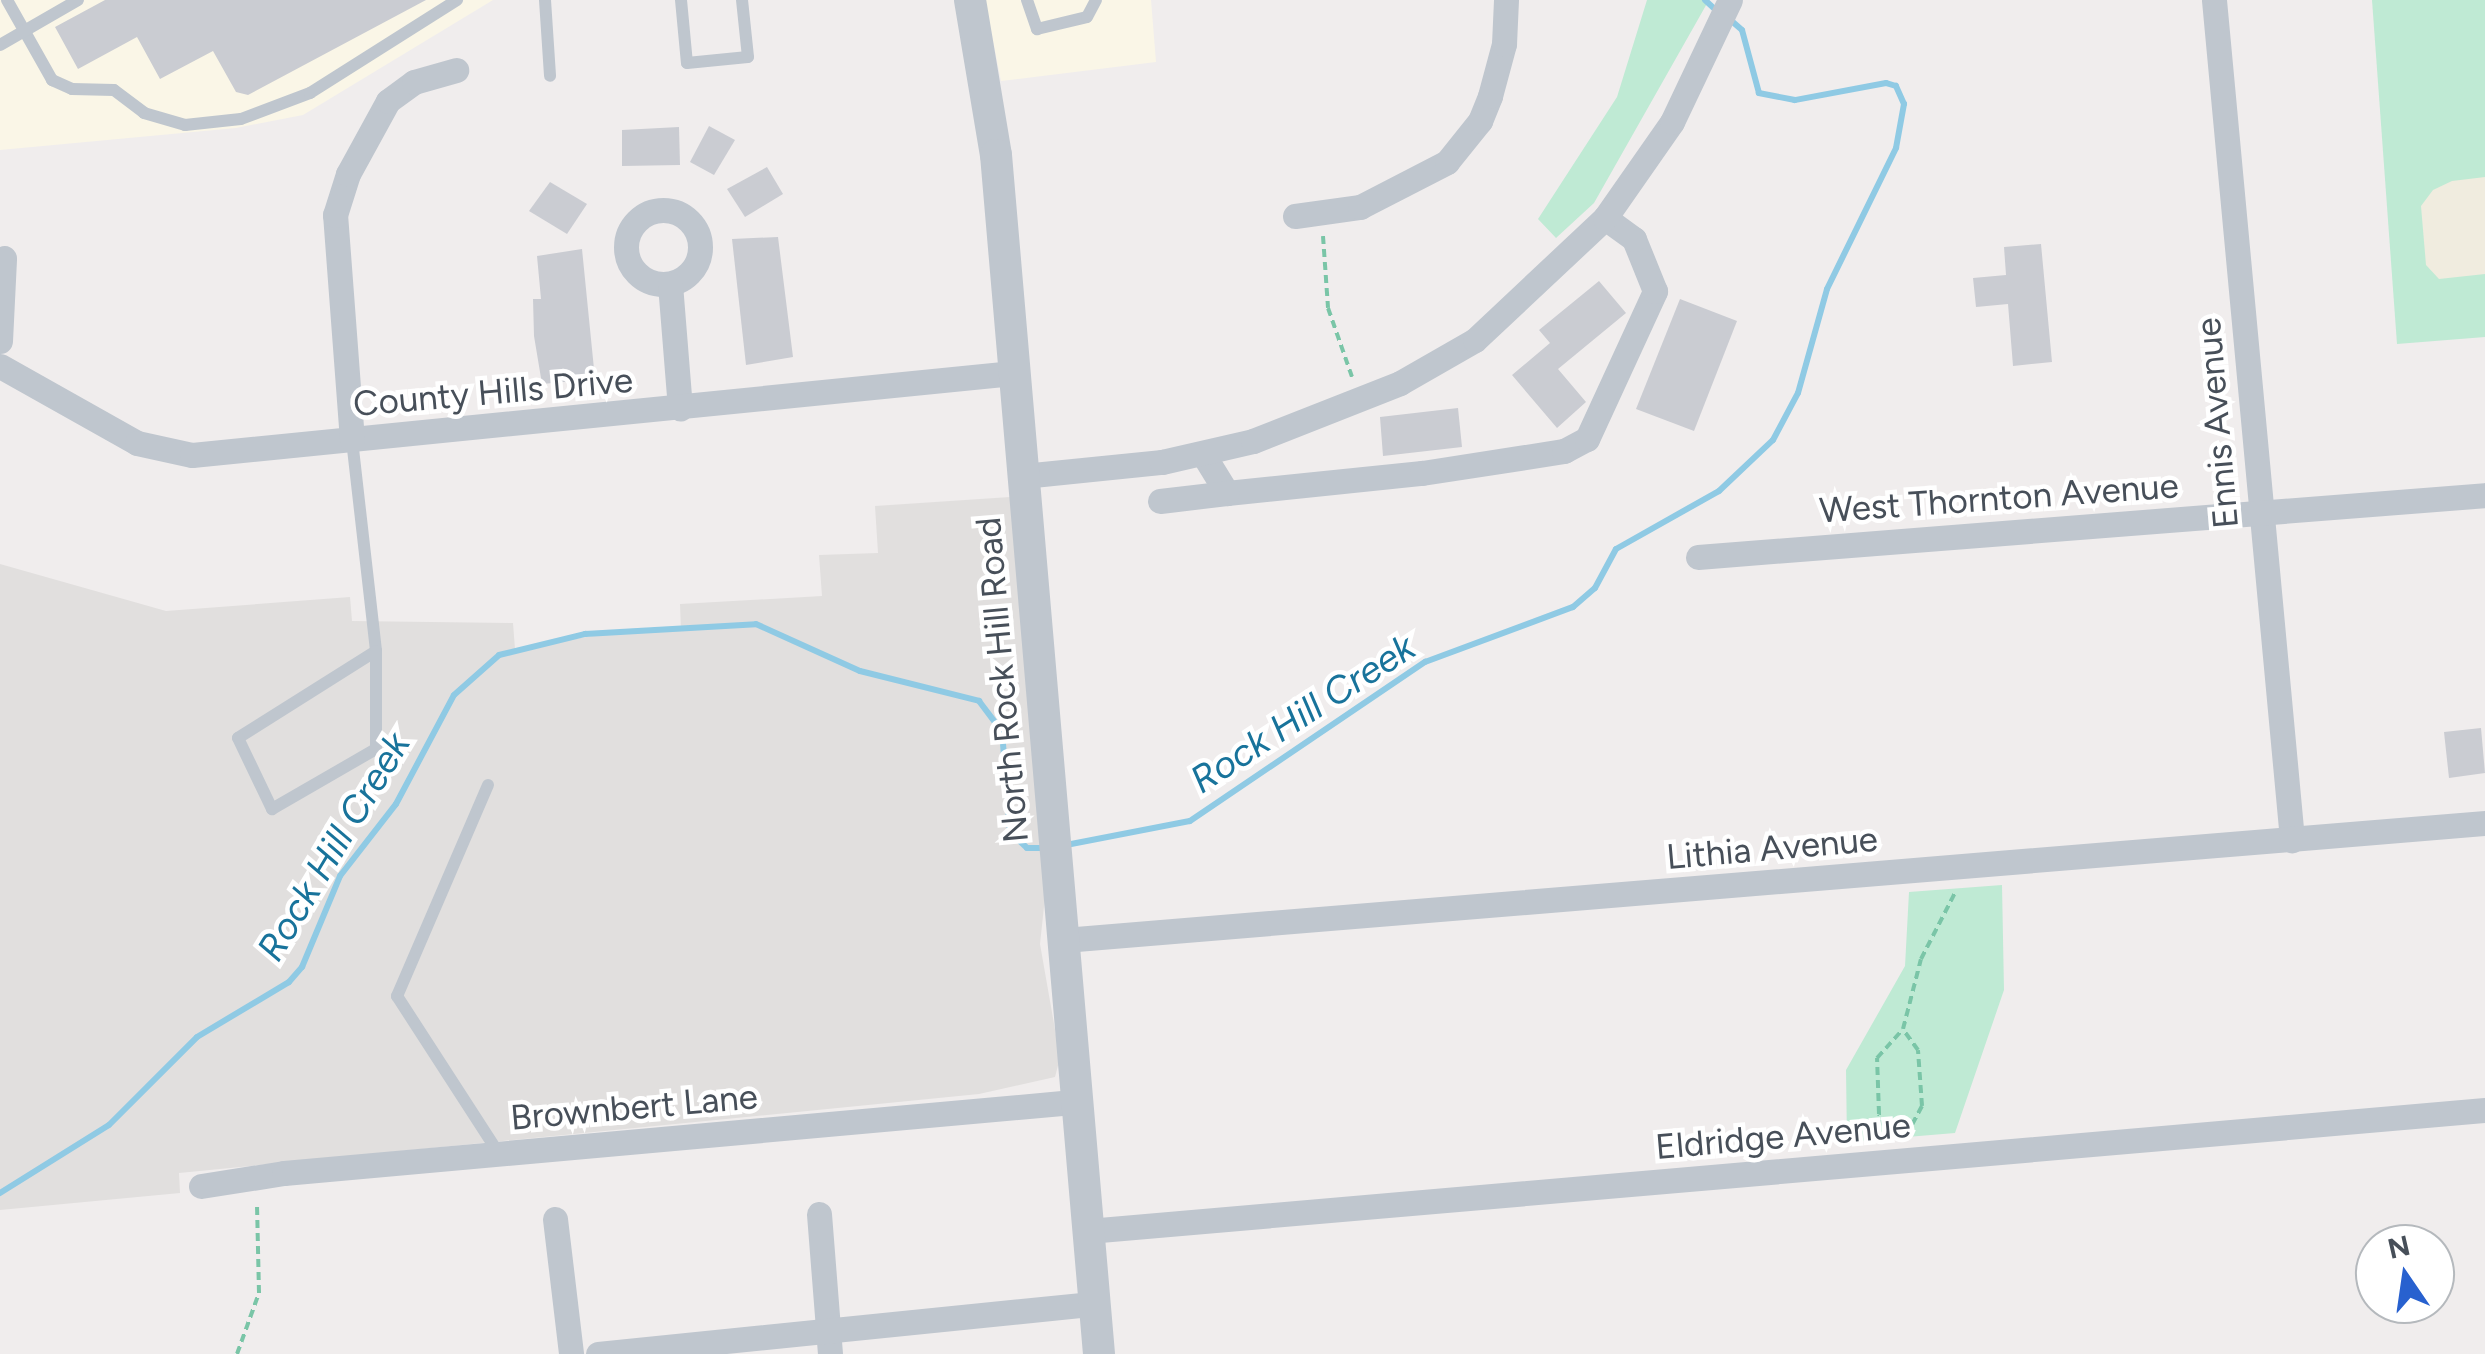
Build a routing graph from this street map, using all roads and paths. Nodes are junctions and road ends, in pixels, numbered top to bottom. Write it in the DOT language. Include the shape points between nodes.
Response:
graph roads {
  1 [pos="7,0"];
  2 [pos="78,0"];
  3 [pos="457,0"];
  4 [pos="545,0"];
  5 [pos="681,0"];
  6 [pos="742,0"];
  7 [pos="970,0"];
  8 [pos="1027,0"];
  9 [pos="1096,0"];
  10 [pos="1506,0"];
  11 [pos="2214,0"];
  12 [pos="1726,9"];
  13 [pos="23,28"];
  14 [pos="0,44"];
  15 [pos="456,70"];
  16 [pos="550,76"];
  17 [pos="1322,212"];
  18 [pos="1295,216"];
  19 [pos="1605,218"];
  20 [pos="4,258"];
  21 [pos="670,284"];
  22 [pos="0,340"];
  23 [pos="0,366"];
  24 [pos="1013,372"];
  25 [pos="1362,400"];
  26 [pos="680,409"];
  27 [pos="352,440"];
  28 [pos="1203,454"];
  29 [pos="1023,476"];
  30 [pos="1227,493"];
  31 [pos="2485,494"];
  32 [pos="1160,501"];
  33 [pos="2260,513"];
  34 [pos="1698,557"];
  35 [pos="376,651"];
  36 [pos="488,785"];
  37 [pos="2485,824"];
  38 [pos="2292,840"];
  39 [pos="1962,867"];
  40 [pos="1064,940"];
  41 [pos="1903,1029"];
  42 [pos="1073,1102"];
  43 [pos="2485,1110"];
  44 [pos="1905,1149"];
  45 [pos="500,1155"];
  46 [pos="255,1178"];
  47 [pos="202,1186"];
  48 [pos="819,1214"];
  49 [pos="556,1219"];
  50 [pos="1088,1231"];
  51 [pos="1094,1304"];
  52 [pos="829,1341"];
  53 [pos="237,1354"];
  54 [pos="571,1354"];
  55 [pos="598,1354"];
  56 [pos="1099,1354"];
  1 -- 13 [label="lane"];
  2 -- 13 [label="lane"];
  3 -- 13 [label="lane" via="310,93 242,118 185,125 144,113 114,90 72,89 52,80"];
  4 -- 16 [label="lane"];
  5 -- 6 [label="lane" via="687,63 748,57"];
  7 -- 24 [label="street, North Rock Hill Road" via="996,155"];
  8 -- 9 [label="lane" via="1037,29 1087,17"];
  10 -- 17 [label="street" via="1504,44 1485,108 1447,162 1405,189 1360,207"];
  11 -- 33 [label="street, Ennis Avenue"];
  12 -- 19 [label="street" via="1672,122"];
  13 -- 14 [label="lane"];
  15 -- 27 [label="street" via="414,82 388,101 348,174 335,215"];
  17 -- 18 [label="street"];
  17 -- 25 [label="path" via="1328,308"];
  19 -- 25 [label="street" via="1475,340"];
  19 -- 30 [label="street" via="1634,239 1655,291 1587,440 1564,452 1422,473"];
  20 -- 22 [label="street"];
  21 -- 26 [label="street"];
  23 -- 27 [label="street, County Hills Drive" via="136,443 192,455"];
  24 -- 26 [label="street, County Hills Drive"];
  24 -- 29 [label="street, North Rock Hill Road"];
  25 -- 28 [label="street"];
  26 -- 27 [label="street, County Hills Drive"];
  27 -- 35 [label="lane"];
  28 -- 29 [label="street"];
  28 -- 30 [label="street"];
  29 -- 40 [label="street, North Rock Hill Road"];
  30 -- 32 [label="street"];
  31 -- 33 [label="street, West Thornton Avenue"];
  33 -- 34 [label="street, West Thornton Avenue"];
  33 -- 38 [label="street, Ennis Avenue"];
  35 -- 35 [label="lane" via="238,738 272,809 376,749"];
  36 -- 45 [label="lane" via="397,996"];
  37 -- 38 [label="street, Lithia Avenue"];
  38 -- 39 [label="street, Lithia Avenue"];
  39 -- 40 [label="street, Lithia Avenue"];
  39 -- 41 [label="path" via="1922,959"];
  40 -- 42 [label="street, North Rock Hill Road"];
  41 -- 44 [label="path" via="1918,1050 1922,1106"];
  41 -- 44 [label="path" via="1877,1058 1876,1082 1890,1139"];
  42 -- 45 [label="street, Brownbert Lane"];
  42 -- 50 [label="street, North Rock Hill Road"];
  43 -- 44 [label="street, Eldridge Avenue"];
  44 -- 50 [label="street, Eldridge Avenue"];
  45 -- 46 [label="street, Brownbert Lane"];
  46 -- 47 [label="street, Brownbert Lane"];
  46 -- 53 [label="path" via="259,1293"];
  48 -- 52 [label="street"];
  49 -- 54 [label="street"];
  50 -- 51 [label="street, North Rock Hill Road"];
  51 -- 52 [label="street"];
  51 -- 56 [label="street, North Rock Hill Road"];
  52 -- 55 [label="street"];
}
